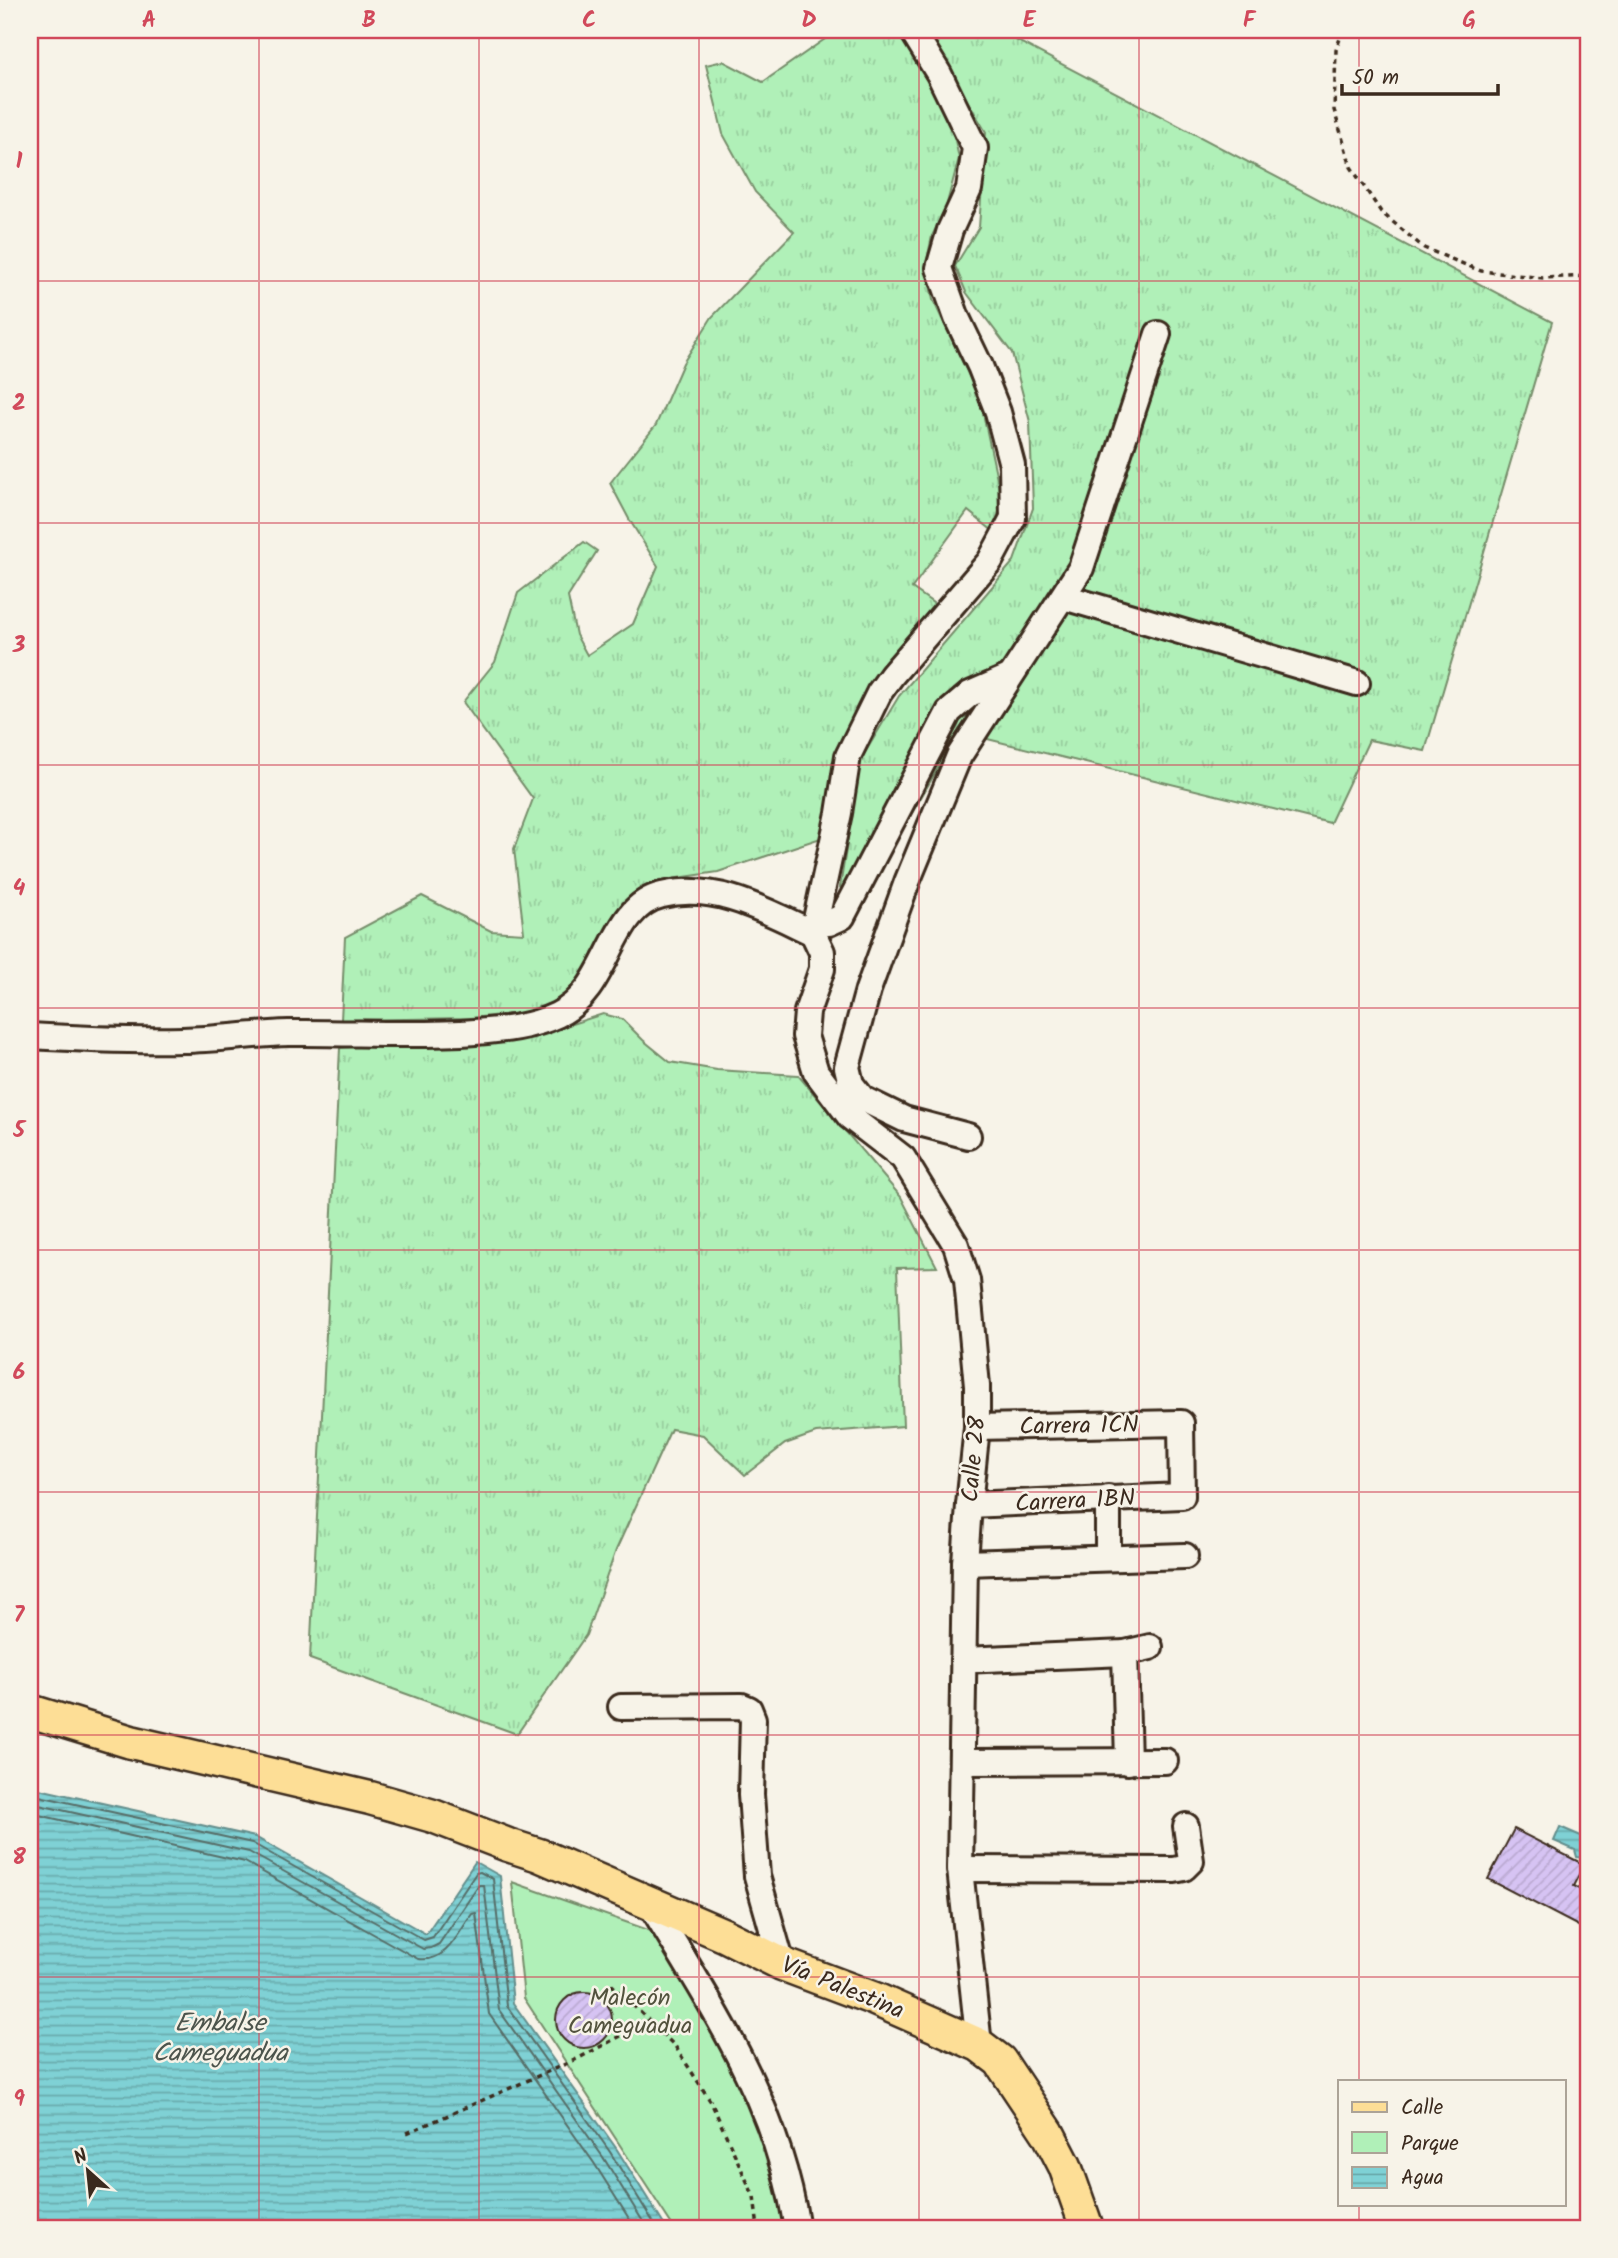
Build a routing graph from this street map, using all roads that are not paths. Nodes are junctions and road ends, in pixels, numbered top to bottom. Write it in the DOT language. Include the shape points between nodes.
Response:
graph roads {
  1 [pos="912,30"];
  2 [pos="1158,334"];
  3 [pos="1064,597"];
  4 [pos="1009,677"];
  5 [pos="1357,684"];
  6 [pos="814,926"];
  7 [pos="30,1036"];
  8 [pos="968,1136"];
  9 [pos="977,1427"];
  10 [pos="1182,1496"];
  11 [pos="1108,1498"];
  12 [pos="969,1505"];
  13 [pos="1185,1556"];
  14 [pos="1108,1558"];
  15 [pos="965,1563"];
  16 [pos="1150,1647"];
  17 [pos="1125,1653"];
  18 [pos="963,1660"];
  19 [pos="621,1707"];
  20 [pos="30,1711"];
  21 [pos="1165,1761"];
  22 [pos="962,1762"];
  23 [pos="1128,1762"];
  24 [pos="1186,1826"];
  25 [pos="960,1869"];
  26 [pos="652,1905"];
  27 [pos="782,1964"];
  28 [pos="979,2045"];
  29 [pos="797,2228"];
  30 [pos="1087,2228"];
  1 -- 6 [label="street" via="975,148 968,189 939,268 998,412 1012,465 1013,518 990,561 892,675 864,720 848,756"];
  2 -- 3 [label="street" via="1081,568"];
  3 -- 4 [label="street"];
  3 -- 5 [label="street"];
  4 -- 6 [label="street" via="970,694 949,712 842,917"];
  4 -- 8 [label="street" via="959,756 906,881 846,1067 851,1084 863,1099 904,1119"];
  6 -- 7 [label="street" via="707,892 659,895 628,917 589,989 574,1005 558,1015 507,1030 138,1040"];
  6 -- 9 [label="street, Calle 28" via="822,969 807,1012 805,1036 810,1056 816,1072 850,1117 903,1158 956,1245 967,1280"];
  9 -- 10 [label="street, Carrera 1CN" via="1181,1423"];
  9 -- 12 [label="street, Calle 28"];
  10 -- 11 [label="street, Carrera 1BN"];
  11 -- 12 [label="street, Carrera 1BN"];
  11 -- 14 [label="street"];
  12 -- 15 [label="street, Calle 28"];
  13 -- 14 [label="street"];
  14 -- 15 [label="street"];
  15 -- 18 [label="street, Calle 28"];
  16 -- 17 [label="street"];
  17 -- 18 [label="street"];
  17 -- 23 [label="street"];
  18 -- 22 [label="street, Calle 28"];
  19 -- 27 [label="street" via="750,1709 757,1876"];
  20 -- 26 [label="main road, Vía Palestina" via="131,1742 433,1816 539,1855"];
  21 -- 23 [label="street"];
  22 -- 23 [label="street"];
  22 -- 25 [label="street, Calle 28"];
  24 -- 25 [label="street" via="1191,1861 1174,1870"];
  25 -- 28 [label="street, Calle 28"];
  26 -- 27 [label="main road, Vía Palestina"];
  26 -- 29 [label="street" via="730,2037 760,2099 778,2148"];
  27 -- 28 [label="main road, Vía Palestina"];
  28 -- 30 [label="main road, Vía Palestina" via="1000,2061 1048,2133"];
}
